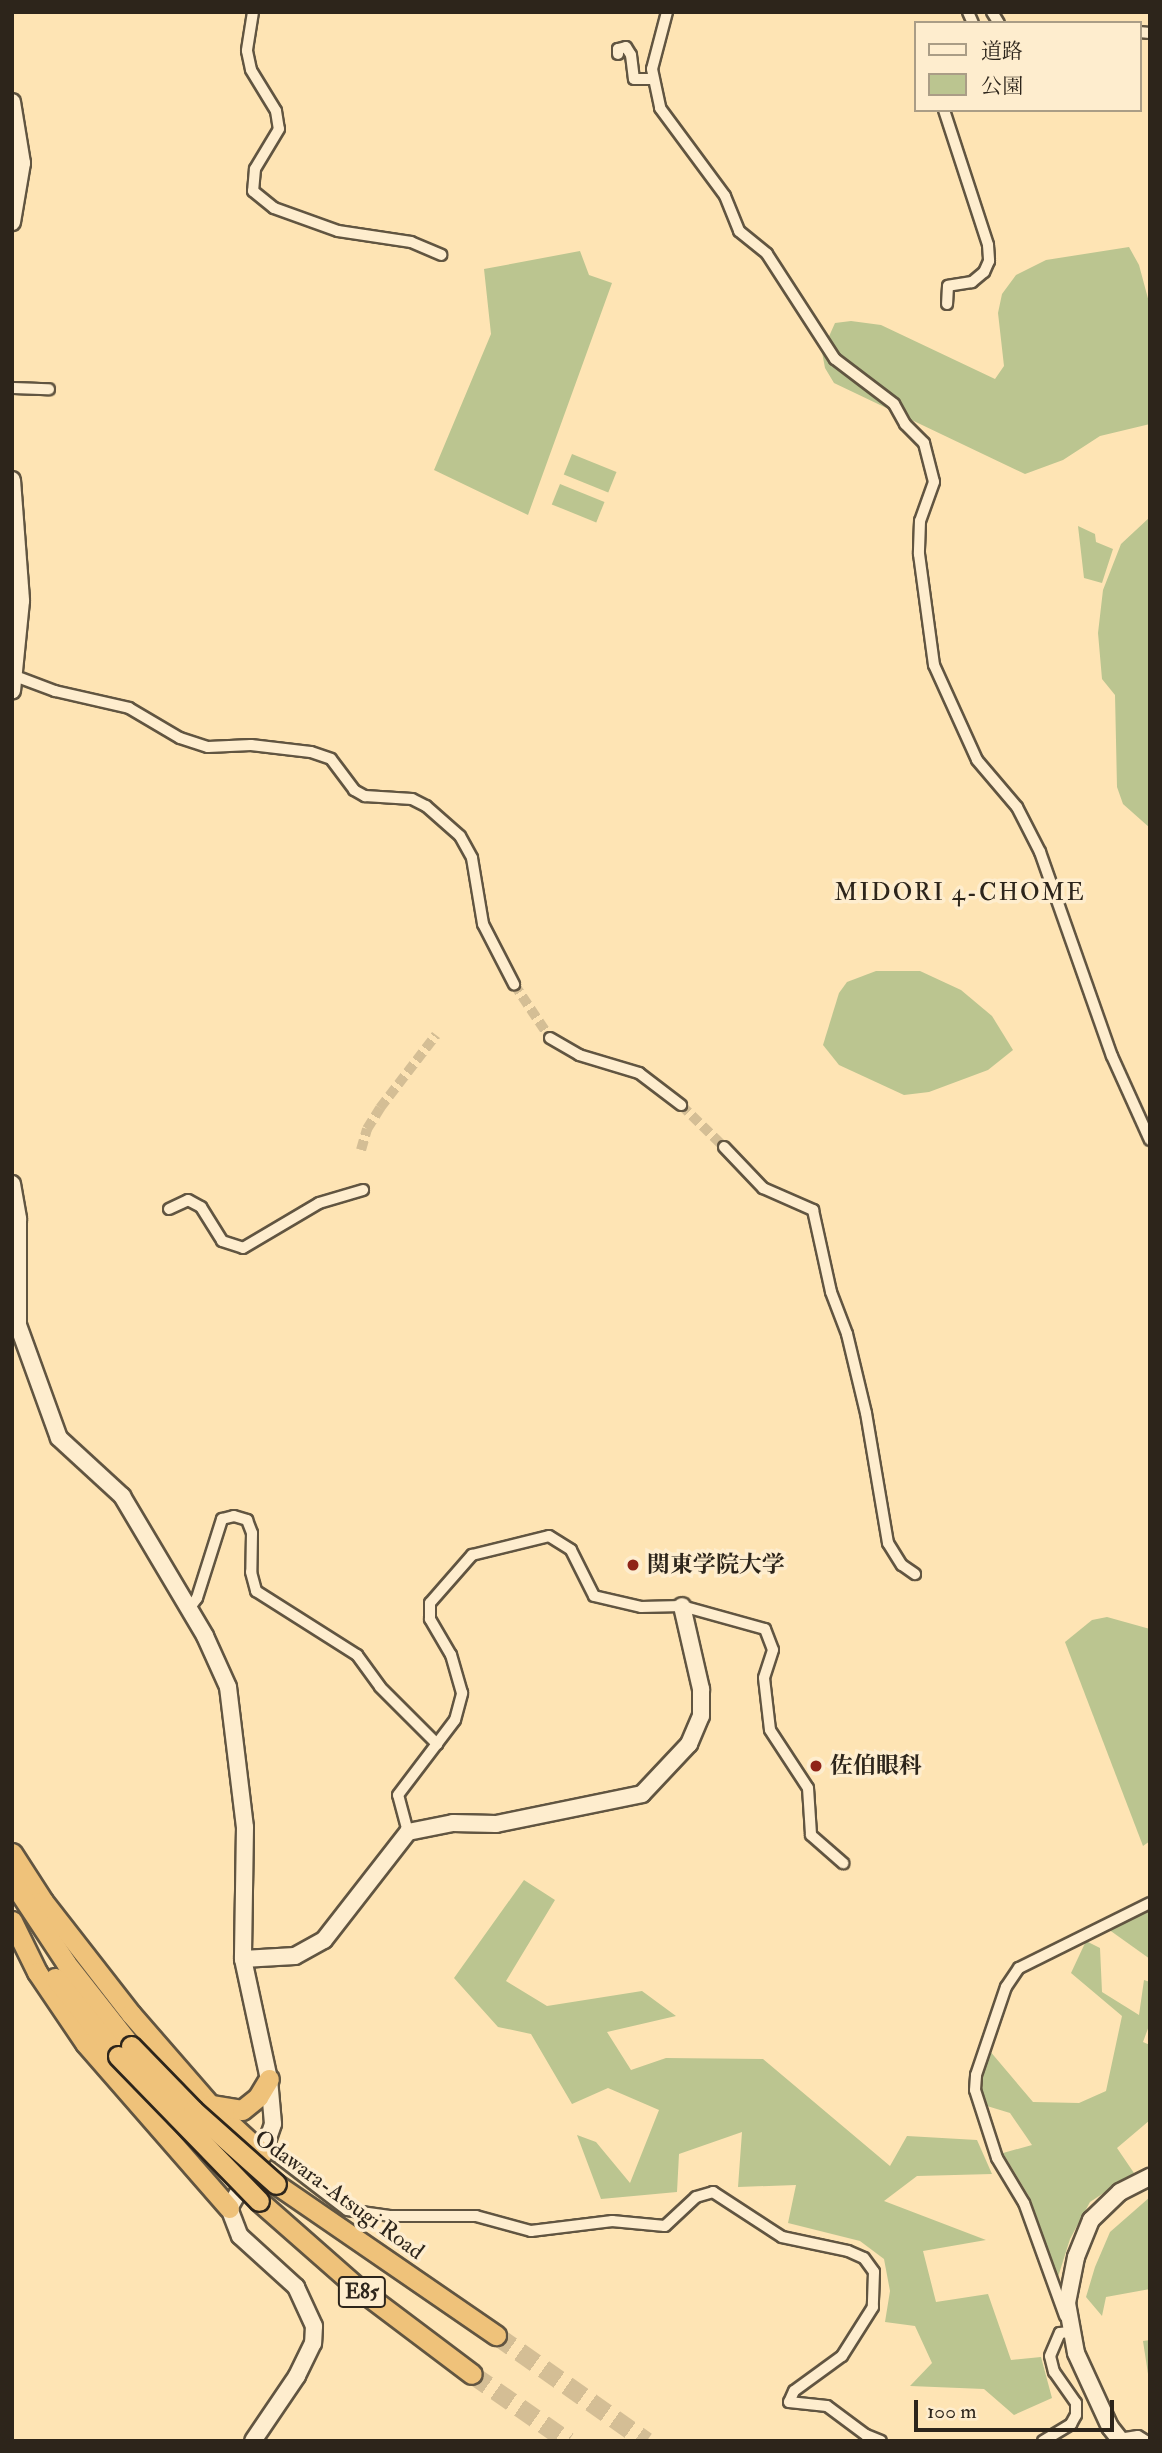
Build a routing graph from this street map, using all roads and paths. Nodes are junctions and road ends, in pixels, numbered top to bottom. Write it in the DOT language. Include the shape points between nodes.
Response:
graph roads {
  1 [pos="253,12"];
  2 [pos="667,12"];
  3 [pos="618,54"];
  4 [pos="653,79"];
  5 [pos="12,102"];
  6 [pos="945,112"];
  7 [pos="12,222"];
  8 [pos="441,255"];
  9 [pos="947,304"];
  10 [pos="12,388"];
  11 [pos="48,389"];
  12 [pos="12,480"];
  13 [pos="14,672"];
  14 [pos="514,984"];
  15 [pos="550,1038"];
  16 [pos="681,1105"];
  17 [pos="1150,1140"];
  18 [pos="723,1147"];
  19 [pos="12,1184"];
  20 [pos="363,1190"];
  21 [pos="169,1209"];
  22 [pos="915,1574"];
  23 [pos="682,1606"];
  24 [pos="188,1609"];
  25 [pos="437,1744"];
  26 [pos="408,1832"];
  27 [pos="12,1853"];
  28 [pos="843,1863"];
  29 [pos="12,1881"];
  30 [pos="1150,1903"];
  31 [pos="12,1920"];
  32 [pos="243,1959"];
  33 [pos="125,2051"];
  34 [pos="269,2079"];
  35 [pos="210,2105"];
  36 [pos="263,2150"];
  37 [pos="1150,2177"];
  38 [pos="229,2208"];
  39 [pos="1069,2328"];
  40 [pos="496,2335"];
  41 [pos="472,2374"];
  42 [pos="1120,2440"];
  43 [pos="253,2441"];
  44 [pos="881,2441"];
  45 [pos="1043,2441"];
  46 [pos="1146,2441"];
  1 -- 8 [label="street" via="247,51 251,70 276,111 279,129 255,169 253,191 274,208 338,232 411,242"];
  2 -- 4 [label="street"];
  3 -- 4 [label="street" via="618,49 626,47 635,79"];
  4 -- 17 [label="street" via="660,108 725,196 739,231 767,254 835,359 894,404 924,443 934,482 920,522 919,554 934,665 977,760 1017,807 1040,852 1102,1030"];
  5 -- 7 [label="street" via="22,163"];
  6 -- 9 [label="street" via="988,245 989,261 972,282 948,286"];
  10 -- 11 [label="street"];
  12 -- 13 [label="street" via="21,601"];
  13 -- 14 [label="street" via="55,691 129,708 180,738 208,747 279,746 311,752 331,759 354,790 365,796 412,799 426,806 460,836 471,858 483,925"];
  15 -- 16 [label="street" via="579,1055 639,1073"];
  18 -- 22 [label="street" via="763,1188 813,1210 831,1293 847,1334 866,1413 888,1543 902,1566"];
  19 -- 24 [label="street" via="18,1219 18,1325 59,1438 122,1496"];
  20 -- 21 [label="street" via="319,1203 243,1248 222,1241 201,1207 188,1200"];
  23 -- 25 [label="street" via="633,1606 594,1596 571,1550 556,1537 542,1536 515,1548 472,1555 443,1585 429,1609 452,1655 462,1693 455,1720"];
  23 -- 26 [label="street" via="701,1689 701,1716 677,1759 642,1794 496,1824 453,1824"];
  23 -- 28 [label="street" via="765,1629 774,1650 764,1678 770,1730 808,1788 811,1835"];
  24 -- 25 [label="street" via="197,1598 222,1519 247,1520 256,1591 357,1656"];
  24 -- 32 [label="street" via="228,1687 245,1827"];
  25 -- 26 [label="street" via="398,1795"];
  26 -- 32 [label="street" via="324,1940 295,1956"];
  27 -- 35 [label="highway" via="78,1948"];
  29 -- 33 [label="highway, Odawara-Atsugi Road / E85"];
  30 -- 39 [label="street" via="1019,1968 1006,1987 976,2075 975,2090 997,2158 1024,2203"];
  31 -- 33 [label="highway, Odawara-Atsugi Road / E85"];
  31 -- 38 [label="highway" via="37,1972 85,2043"];
  32 -- 34 [label="street"];
  33 -- 40 [label="highway, Odawara-Atsugi Road / E85, bridge" via="276,2184"];
  33 -- 41 [label="highway, Odawara-Atsugi Road / E85, bridge" via="259,2202 359,2289"];
  34 -- 35 [label="highway" via="258,2097 242,2110"];
  34 -- 36 [label="street" via="273,2124"];
  35 -- 36 [label="highway"];
  36 -- 38 [label="street"];
  36 -- 44 [label="street" via="347,2210 390,2216 475,2216 531,2231 612,2221 665,2226 696,2197 713,2192 782,2237 864,2258 874,2272 873,2307 842,2356 794,2391 789,2402 827,2406"];
  37 -- 39 [label="street" via="1120,2192 1091,2220 1076,2257 1067,2303"];
  38 -- 43 [label="street" via="240,2236 296,2287 314,2326 313,2343 297,2376"];
  39 -- 42 [label="street" via="1095,2397"];
  39 -- 45 [label="street" via="1060,2333 1050,2356 1054,2372 1076,2403 1076,2415"];
  42 -- 46 [label="street" via="1138,2436"];
}
